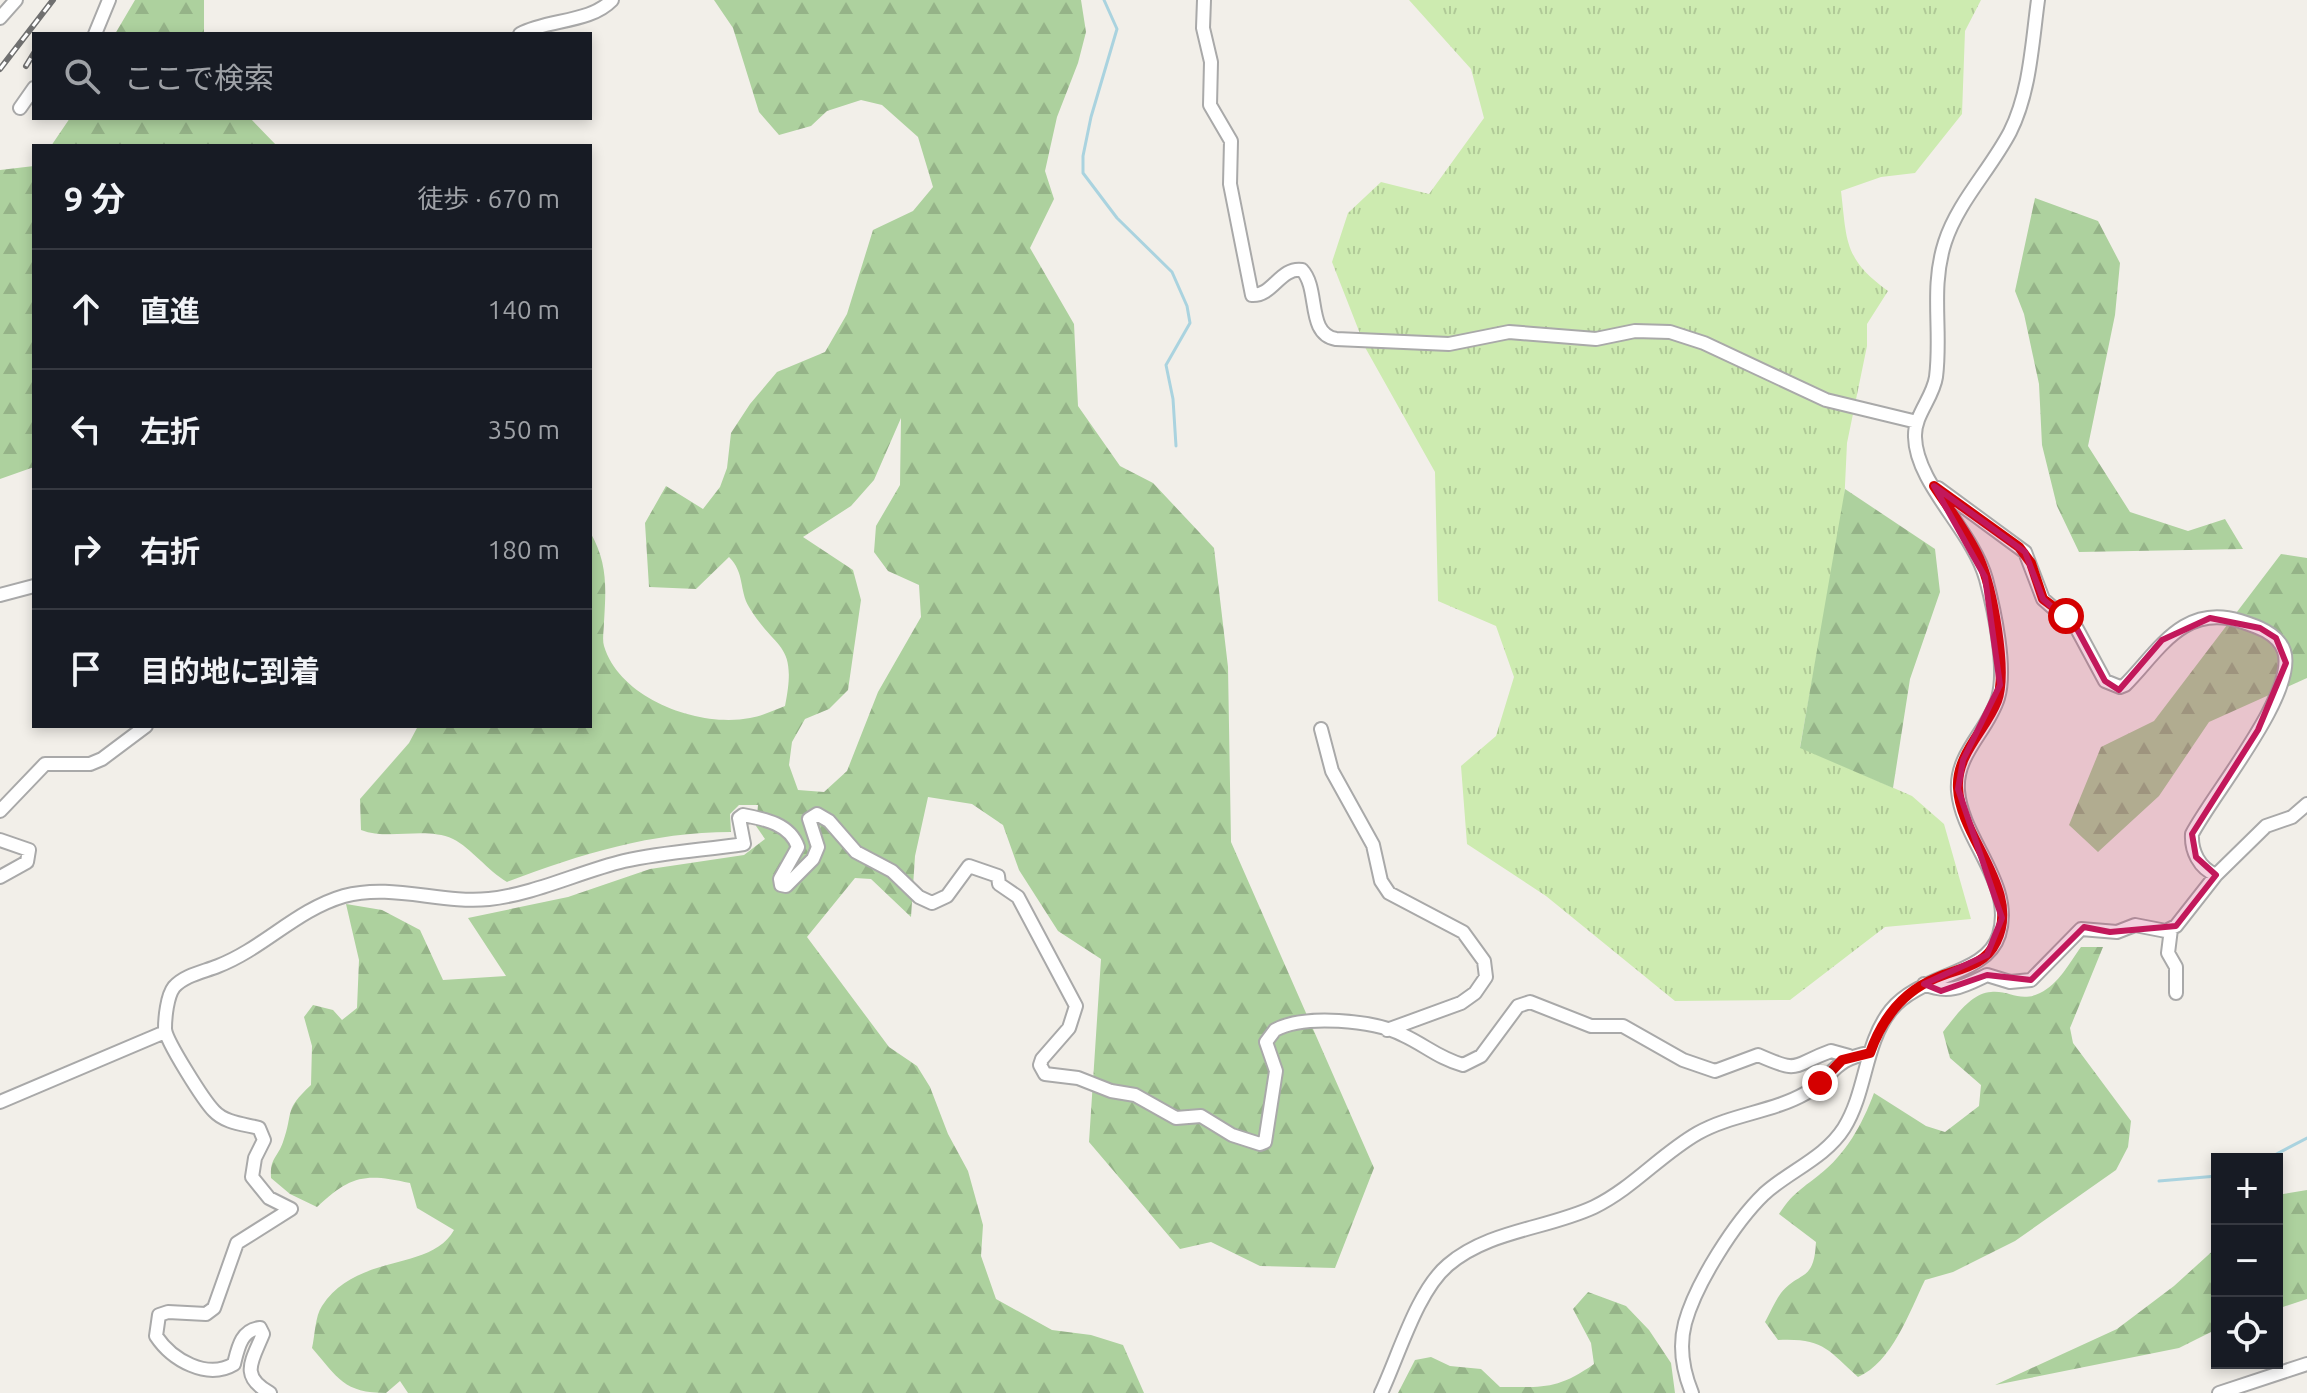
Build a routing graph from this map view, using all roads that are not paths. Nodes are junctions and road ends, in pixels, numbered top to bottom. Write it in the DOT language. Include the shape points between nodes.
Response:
graph roads {
  1 [pos="16,0"];
  2 [pos="109,0"];
  3 [pos="612,0"];
  4 [pos="1204,0"];
  5 [pos="2038,0"];
  6 [pos="0,18"];
  7 [pos="96,32"];
  8 [pos="527,32"];
  9 [pos="32,91"];
  10 [pos="20,108"];
  11 [pos="1917,422"];
  12 [pos="1934,486"];
  13 [pos="32,587"];
  14 [pos="0,595"];
  15 [pos="143,728"];
  16 [pos="1321,729"];
  17 [pos="2307,804"];
  18 [pos="0,811"];
  19 [pos="0,840"];
  20 [pos="2216,875"];
  21 [pos="0,877"];
  22 [pos="2171,929"];
  23 [pos="1924,984"];
  24 [pos="2176,993"];
  25 [pos="1387,1030"];
  26 [pos="165,1032"];
  27 [pos="1870,1053"];
  28 [pos="1849,1056"];
  29 [pos="0,1102"];
  30 [pos="2307,1364"];
  31 [pos="270,1393"];
  32 [pos="1381,1393"];
  33 [pos="1692,1393"];
  34 [pos="2219,1393"];
  1 -- 6 [label="street"];
  2 -- 7 [label="street"];
  3 -- 8 [label="street" via="596,12"];
  4 -- 11 [label="street" via="1210,105 1231,141 1230,184 1252,295 1262,294 1287,272 1302,270 1310,282 1320,329 1336,339 1449,344 1509,332 1596,339 1635,331 1670,332 1826,400"];
  5 -- 11 [label="street" via="2018,112 1945,243 1935,292 1935,383"];
  9 -- 10 [label="street"];
  11 -- 12 [label="street" via="1916,448"];
  12 -- 20 [label="street" via="2025,552 2043,599 2077,629 2112,685 2125,685 2162,640 2210,618 2241,621 2276,638 2284,648 2285,676 2258,730 2192,834 2196,857"];
  12 -- 23 [label="street" via="1978,557 2000,663 1999,693 1963,760 1958,789 2002,918 1995,944 1982,960"];
  13 -- 14 [label="street"];
  15 -- 18 [label="street" via="90,764 45,764"];
  16 -- 25 [label="street" via="1332,771 1373,845 1389,893 1463,932 1484,961 1486,977 1461,1003"];
  17 -- 20 [label="street" via="2292,817 2266,826"];
  19 -- 21 [label="street" via="29,850 27,862"];
  20 -- 22 [label="street"];
  22 -- 23 [label="street" via="2081,929 2044,970 2021,984 1987,975 1953,990"];
  22 -- 24 [label="street" via="2168,953 2176,967"];
  23 -- 27 [label="street" via="1890,1011"];
  25 -- 26 [label="street" via="1343,1021 1275,1030 1266,1042 1276,1071 1265,1142 1260,1144 1201,1116 1176,1118 1135,1095 1078,1078 1051,1077 1042,1070 1042,1059 1069,1028 1076,1006 1018,897 999,884 992,871 969,866 947,896 932,903 892,871 856,852 817,814 809,819 818,847 813,859 786,886 780,879 798,847 793,834 743,815 739,818 744,844 624,861 492,898 462,901 366,891 343,896 303,911 253,951 174,988"];
  25 -- 28 [label="street" via="1463,1065 1481,1056 1518,1006 1530,1002 1591,1026 1623,1026 1683,1060 1715,1071 1758,1055 1794,1068 1831,1051"];
  26 -- 29 [label="street"];
  26 -- 31 [label="street" via="214,1112 263,1133 252,1177 269,1198 291,1209 237,1243 214,1308 206,1314 159,1315 156,1336 174,1356 219,1371 234,1364 241,1340 260,1328 263,1334 250,1364 252,1377"];
  27 -- 28 [label="street"];
  27 -- 33 [label="street" via="1863,1089 1844,1127 1745,1214 1696,1295 1682,1340"];
  28 -- 32 [label="street" via="1805,1094 1736,1115 1696,1134 1593,1207 1506,1235 1459,1257 1431,1284"];
  30 -- 34 [label="street"];
}
